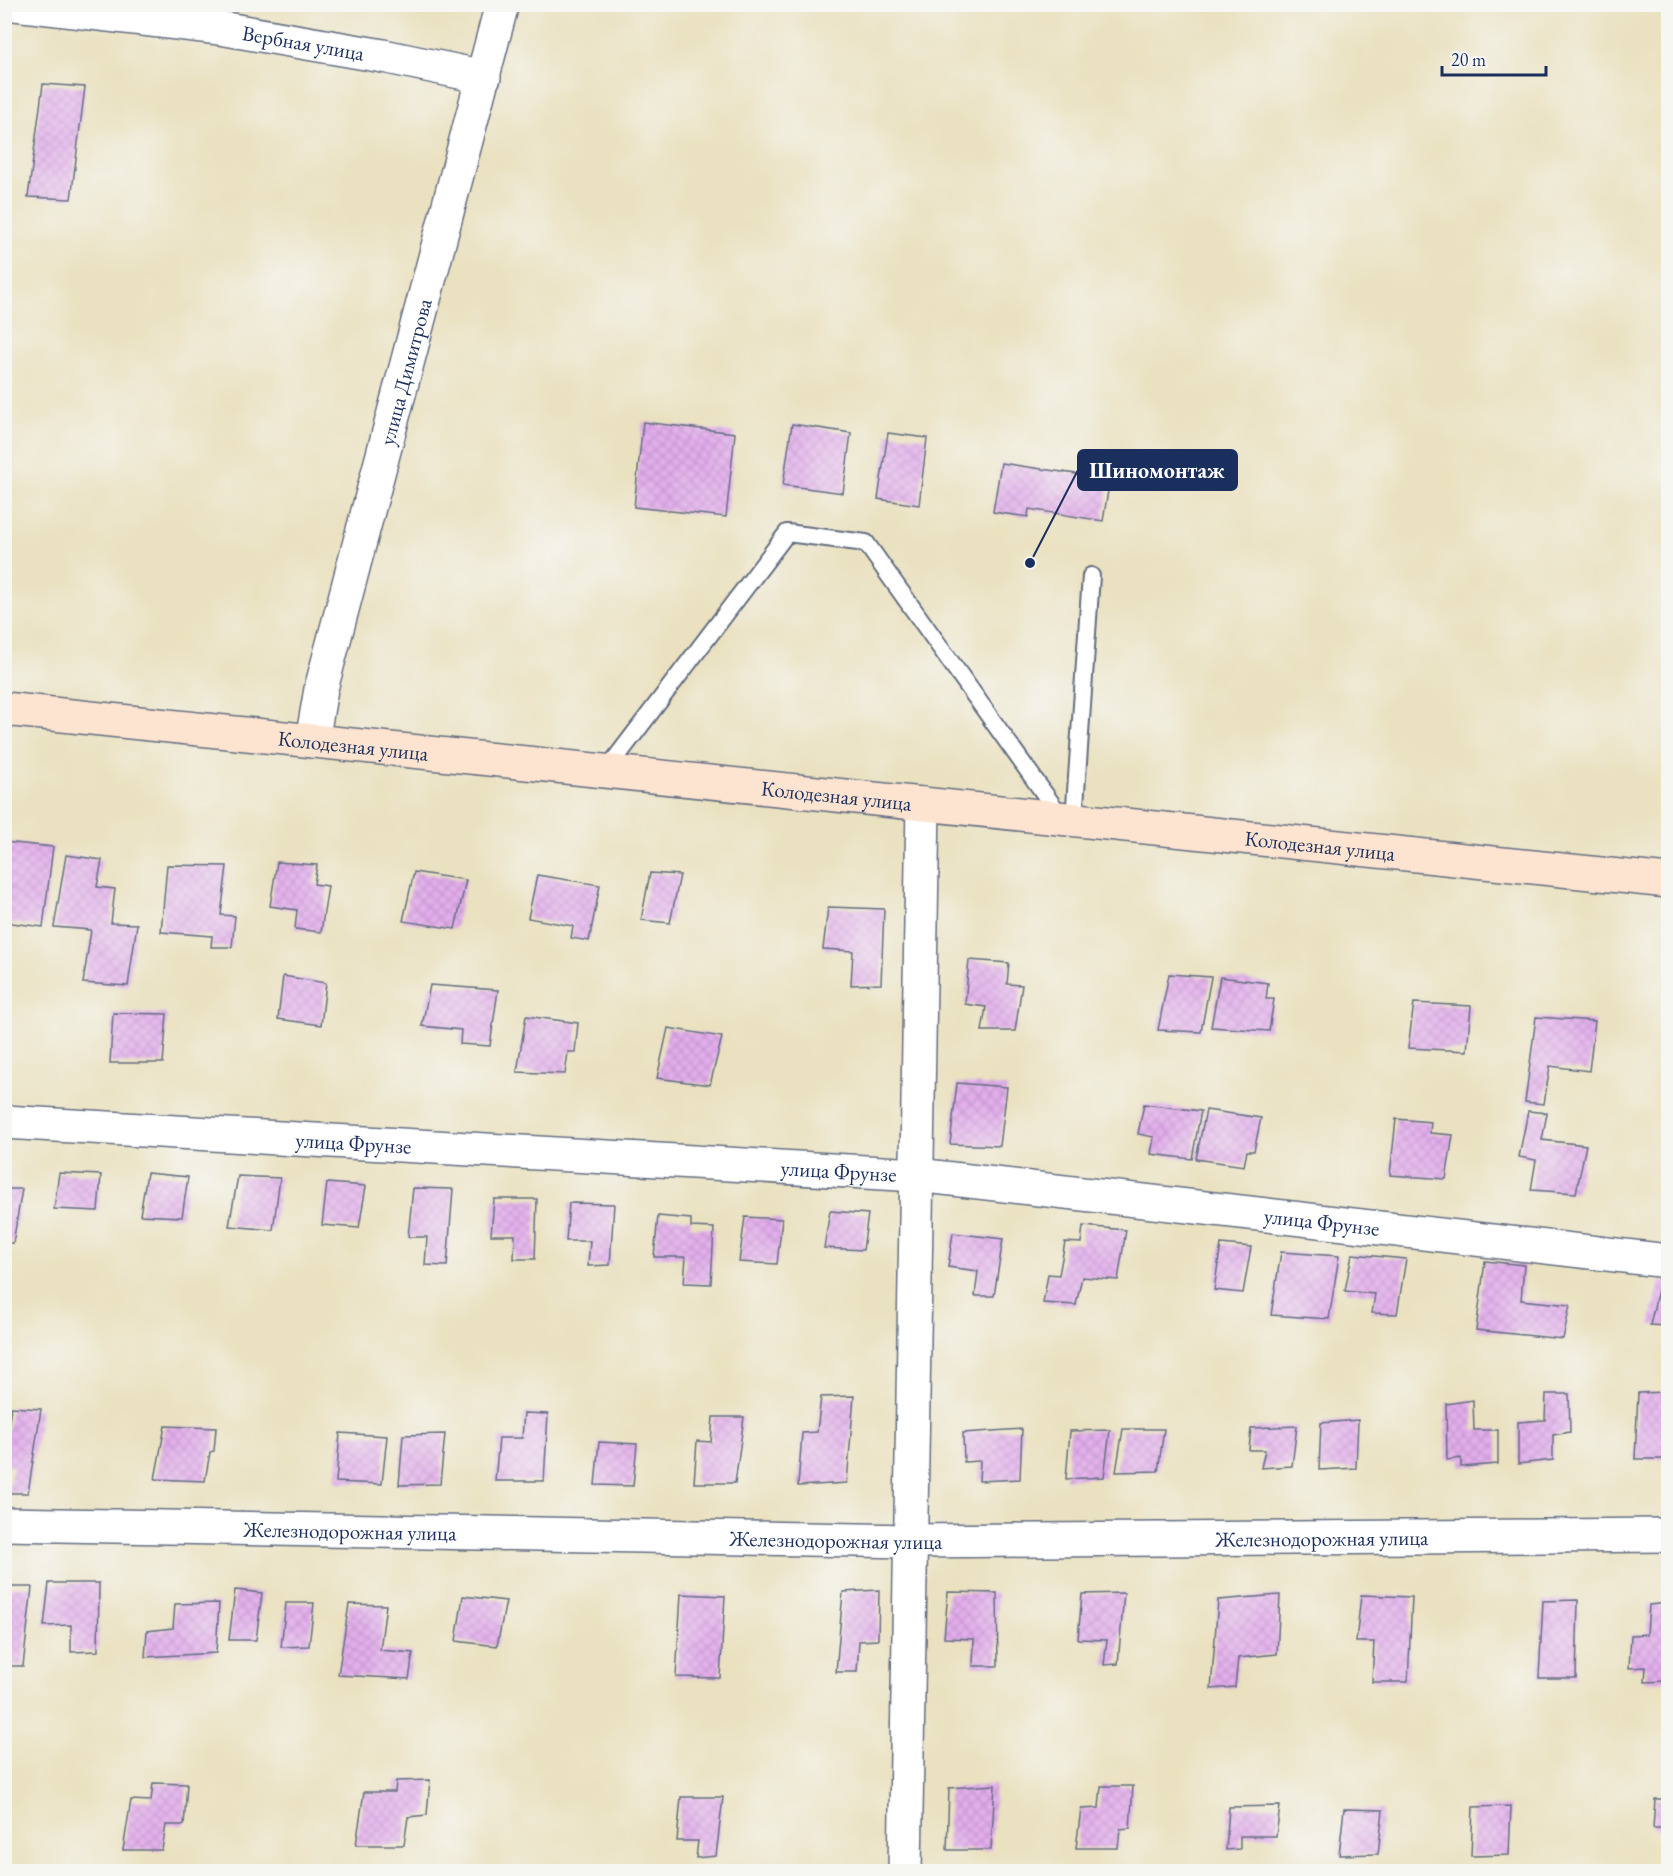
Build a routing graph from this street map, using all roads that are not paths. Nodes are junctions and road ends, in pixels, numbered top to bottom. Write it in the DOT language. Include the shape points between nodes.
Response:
graph roads {
  1 [pos="15,4"];
  2 [pos="502,4"];
  3 [pos="484,77"];
  4 [pos="1091,576"];
  5 [pos="4,709"];
  6 [pos="312,741"];
  7 [pos="606,771"];
  8 [pos="923,804"];
  9 [pos="1068,819"];
  10 [pos="1668,881"];
  11 [pos="4,1122"];
  12 [pos="916,1175"];
  13 [pos="1668,1261"];
  14 [pos="4,1524"];
  15 [pos="1668,1535"];
  16 [pos="910,1541"];
  17 [pos="905,1872"];
  1 -- 3 [label="street, Вербная улица" via="220,28"];
  2 -- 3 [label="street, улица Димитрова"];
  3 -- 6 [label="street, улица Димитрова" via="321,689"];
  4 -- 9 [label="lane"];
  5 -- 6 [label="main road, Колодезная улица"];
  6 -- 7 [label="main road, Колодезная улица"];
  7 -- 8 [label="main road, Колодезная улица"];
  7 -- 9 [label="lane" via="787,533 866,543"];
  8 -- 9 [label="main road, Колодезная улица"];
  8 -- 12 [label="street"];
  9 -- 10 [label="main road, Колодезная улица"];
  11 -- 12 [label="street, улица Фрунзе"];
  12 -- 13 [label="street, улица Фрунзе"];
  12 -- 16 [label="street"];
  14 -- 16 [label="street, Железнодорожная улица"];
  15 -- 16 [label="street, Железнодорожная улица"];
  16 -- 17 [label="street"];
}
